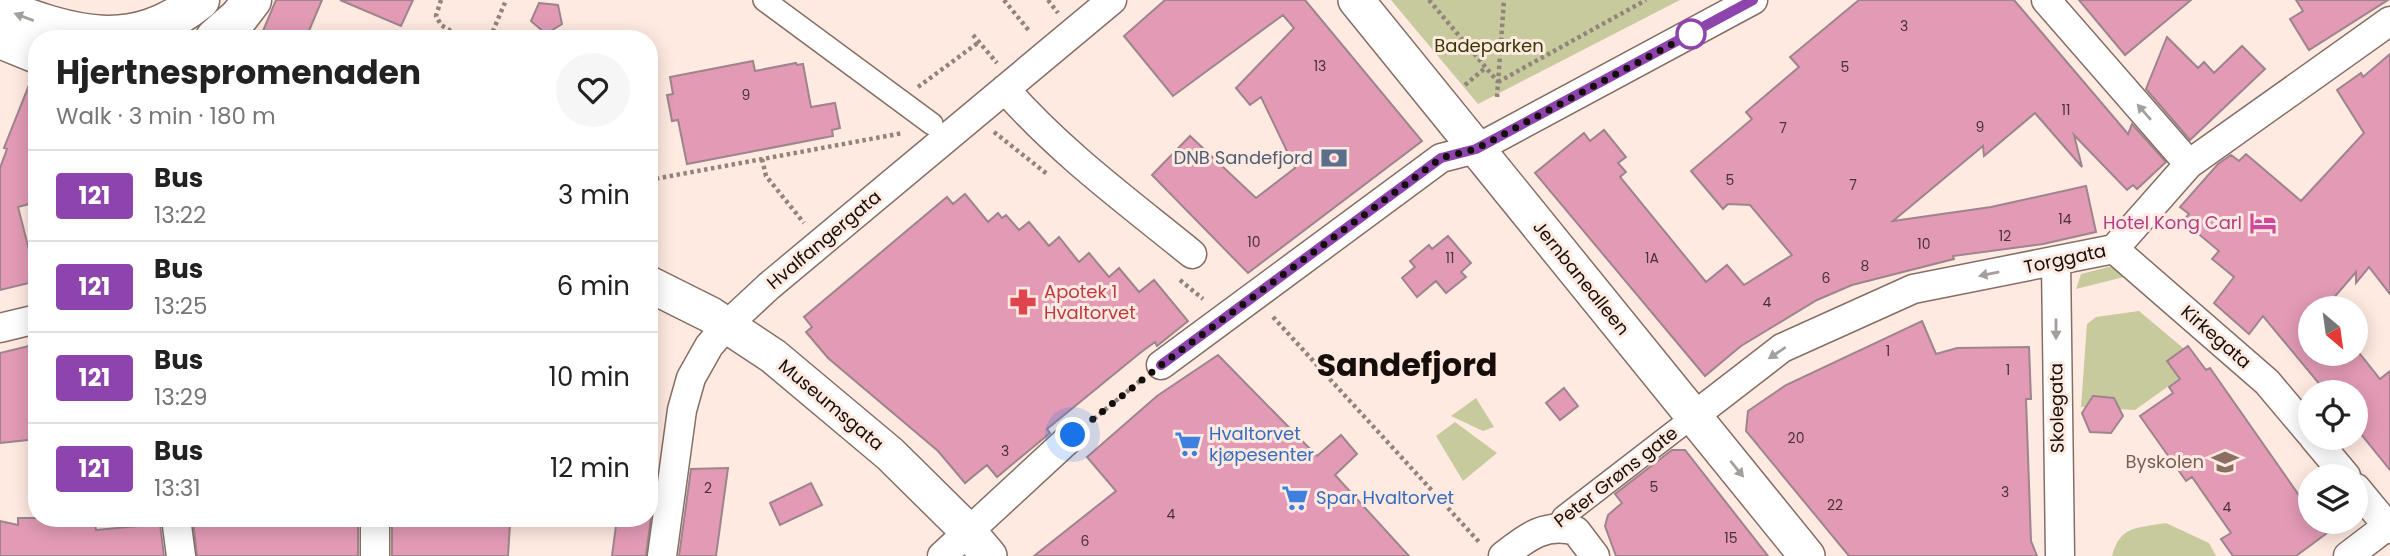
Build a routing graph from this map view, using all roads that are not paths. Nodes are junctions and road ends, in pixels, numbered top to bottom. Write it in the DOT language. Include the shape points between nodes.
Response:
graph roads {
  1 [pos="200,0"];
  2 [pos="252,0"];
  3 [pos="764,0"];
  4 [pos="1112,0"];
  5 [pos="1356,0"];
  6 [pos="1753,0"];
  7 [pos="2046,0"];
  8 [pos="0,8"];
  9 [pos="2390,21"];
  10 [pos="60,30"];
  11 [pos="169,30"];
  12 [pos="224,30"];
  13 [pos="0,39"];
  14 [pos="28,50"];
  15 [pos="1003,78"];
  16 [pos="923,127"];
  17 [pos="1476,149"];
  18 [pos="2189,164"];
  19 [pos="2114,249"];
  20 [pos="1192,254"];
  21 [pos="2056,261"];
  22 [pos="658,289"];
  23 [pos="28,321"];
  24 [pos="727,325"];
  25 [pos="0,328"];
  26 [pos="1161,365"];
  27 [pos="1694,416"];
  28 [pos="2298,419"];
  29 [pos="1073,435"];
  30 [pos="2324,450"];
  31 [pos="2336,464"];
  32 [pos="2368,502"];
  33 [pos="2389,526"];
  34 [pos="177,527"];
  35 [pos="375,527"];
  36 [pos="1557,528"];
  37 [pos="978,543"];
  38 [pos="1495,553"];
  39 [pos="181,556"];
  40 [pos="375,556"];
  41 [pos="662,556"];
  42 [pos="942,556"];
  43 [pos="1595,556"];
  44 [pos="1807,556"];
  45 [pos="2060,556"];
  46 [pos="2348,556"];
  1 -- 11 [label="main road"];
  2 -- 12 [label="main road"];
  3 -- 16 [label="street" via="899,101"];
  4 -- 15 [label="street, Hvalfangergata"];
  5 -- 17 [label="street, Jernbanealleen"];
  6 -- 17 [label="street"];
  18 -- 7 [label="street, one-way"];
  10 -- 8 [label="main road, one-way"];
  9 -- 18 [label="street, Torggata"];
  13 -- 14 [label="main road"];
  15 -- 20 [label="street" via="1040,127 1096,179"];
  15 -- 24 [label="street, Hvalfangergata"];
  17 -- 26 [label="street" via="1441,158"];
  17 -- 27 [label="street, Jernbanealleen"];
  18 -- 19 [label="street, Torggata"];
  19 -- 21 [label="street, Torggata"];
  19 -- 28 [label="street, Kirkegata" via="2267,382"];
  21 -- 27 [label="street, Torggata, one-way" via="1913,289 1782,348"];
  21 -- 45 [label="street, Skolegata, one-way"];
  22 -- 24 [label="street, Museumsgata"];
  23 -- 25 [label="street"];
  24 -- 37 [label="street, Museumsgata" via="773,356 890,454"];
  24 -- 41 [label="street, Hvalfangergata" via="709,346 688,388"];
  27 -- 36 [label="street, Peter Grøns gate" via="1563,517"];
  27 -- 44 [label="street, Jernbanealleen, one-way"];
  29 -- 37 [label="street"];
  30 -- 31 [label="street"];
  32 -- 33 [label="street"];
  33 -- 46 [label="street"];
  34 -- 39 [label="street"];
  35 -- 40 [label="street"];
  36 -- 38 [label="street, Peter Grøns gate" via="1541,529"];
  36 -- 43 [label="street" via="1576,531"];
  37 -- 42 [label="street"];
}
